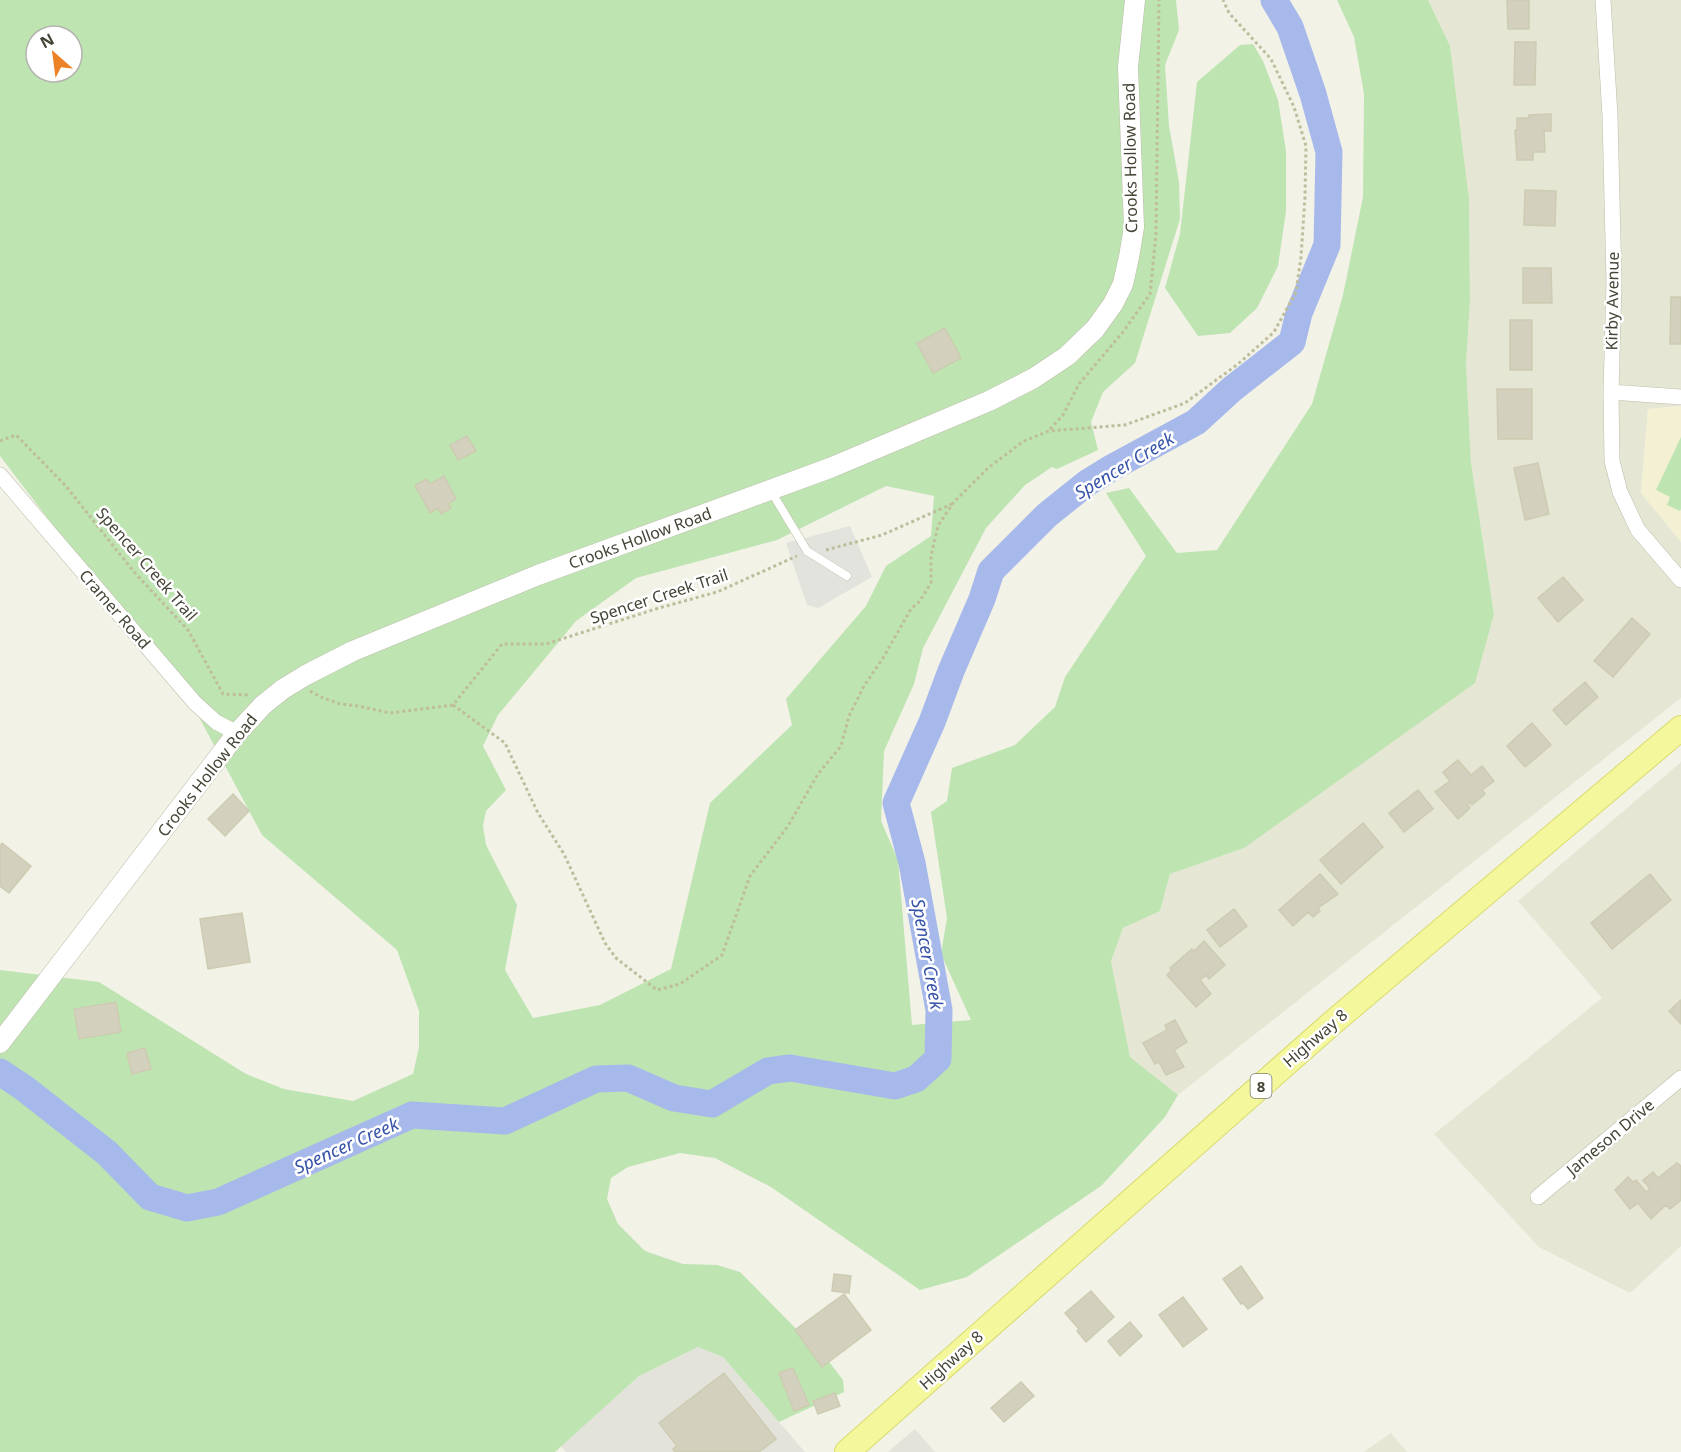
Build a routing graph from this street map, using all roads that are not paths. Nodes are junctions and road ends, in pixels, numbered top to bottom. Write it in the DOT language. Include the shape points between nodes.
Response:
graph roads {
  1 [pos="1135,0"];
  2 [pos="1603,0"];
  3 [pos="1611,393"];
  4 [pos="1681,397"];
  5 [pos="0,475"];
  6 [pos="770,490"];
  7 [pos="847,576"];
  8 [pos="1681,580"];
  9 [pos="1681,728"];
  10 [pos="237,733"];
  11 [pos="0,1043"];
  12 [pos="1681,1078"];
  13 [pos="1538,1197"];
  14 [pos="847,1452"];
  1 -- 6 [label="street, Crooks Hollow Road" via="1128,67 1134,227 1125,278 1106,315 1067,356 1034,378 931,426"];
  2 -- 3 [label="street, Kirby Avenue" via="1614,282"];
  3 -- 4 [label="street"];
  3 -- 8 [label="street, Kirby Avenue" via="1611,461 1620,492 1638,530"];
  5 -- 10 [label="street, Cramer Road" via="195,703 216,722"];
  6 -- 7 [label="lane" via="807,551"];
  6 -- 10 [label="street, Crooks Hollow Road" via="538,575 353,651 274,696"];
  9 -- 14 [label="main road, Highway 8 / 8" via="1322,1031"];
  10 -- 11 [label="street, Crooks Hollow Road"];
  12 -- 13 [label="street, Jameson Drive"];
}
